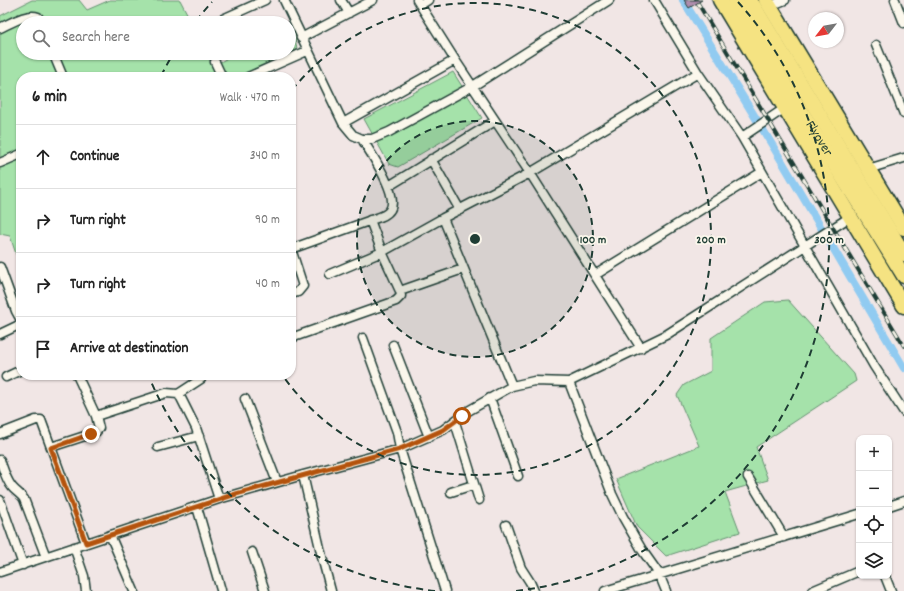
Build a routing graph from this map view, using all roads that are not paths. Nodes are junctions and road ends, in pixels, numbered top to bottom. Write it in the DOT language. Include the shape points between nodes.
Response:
graph roads {
  1 [pos="265,0"];
  2 [pos="284,0"];
  3 [pos="341,0"];
  4 [pos="373,0"];
  5 [pos="428,0"];
  6 [pos="609,0"];
  7 [pos="654,0"];
  8 [pos="720,0"];
  9 [pos="735,0"];
  10 [pos="750,0"];
  11 [pos="785,0"];
  12 [pos="895,0"];
  13 [pos="418,3"];
  14 [pos="768,3"];
  15 [pos="349,13"];
  16 [pos="230,16"];
  17 [pos="292,16"];
  18 [pos="16,21"];
  19 [pos="904,23"];
  20 [pos="296,25"];
  21 [pos="0,28"];
  22 [pos="302,38"];
  23 [pos="876,45"];
  24 [pos="308,50"];
  25 [pos="296,55"];
  26 [pos="56,60"];
  27 [pos="286,60"];
  28 [pos="455,60"];
  29 [pos="215,62"];
  30 [pos="61,72"];
  31 [pos="220,72"];
  32 [pos="259,72"];
  33 [pos="698,73"];
  34 [pos="473,86"];
  35 [pos="785,108"];
  36 [pos="904,114"];
  37 [pos="495,121"];
  38 [pos="343,123"];
  39 [pos="742,137"];
  40 [pos="362,139"];
  41 [pos="16,156"];
  42 [pos="904,158"];
  43 [pos="431,159"];
  44 [pos="0,162"];
  45 [pos="868,169"];
  46 [pos="762,172"];
  47 [pos="530,173"];
  48 [pos="389,186"];
  49 [pos="460,210"];
  50 [pos="850,217"];
  51 [pos="443,218"];
  52 [pos="370,220"];
  53 [pos="904,228"];
  54 [pos="804,246"];
  55 [pos="296,247"];
  56 [pos="382,252"];
  57 [pos="904,254"];
  58 [pos="296,264"];
  59 [pos="0,267"];
  60 [pos="463,269"];
  61 [pos="330,274"];
  62 [pos="595,275"];
  63 [pos="904,276"];
  64 [pos="400,291"];
  65 [pos="296,293"];
  66 [pos="904,306"];
  67 [pos="16,311"];
  68 [pos="16,326"];
  69 [pos="0,334"];
  70 [pos="296,336"];
  71 [pos="363,338"];
  72 [pos="393,345"];
  73 [pos="640,348"];
  74 [pos="16,372"];
  75 [pos="6,377"];
  76 [pos="79,380"];
  77 [pos="199,380"];
  78 [pos="569,382"];
  79 [pos="512,386"];
  80 [pos="178,394"];
  81 [pos="490,398"];
  82 [pos="245,399"];
  83 [pos="904,412"];
  84 [pos="96,416"];
  85 [pos="455,422"];
  86 [pos="0,434"];
  87 [pos="199,436"];
  88 [pos="429,436"];
  89 [pos="158,447"];
  90 [pos="51,448"];
  91 [pos="400,449"];
  92 [pos="0,460"];
  93 [pos="303,475"];
  94 [pos="518,476"];
  95 [pos="748,477"];
  96 [pos="277,482"];
  97 [pos="473,485"];
  98 [pos="451,492"];
  99 [pos="0,500"];
  100 [pos="219,500"];
  101 [pos="479,500"];
  102 [pos="904,501"];
  103 [pos="892,505"];
  104 [pos="197,507"];
  105 [pos="856,515"];
  106 [pos="506,525"];
  107 [pos="110,535"];
  108 [pos="784,537"];
  109 [pos="86,543"];
  110 [pos="74,548"];
  111 [pos="252,552"];
  112 [pos="46,557"];
  113 [pos="23,565"];
  114 [pos="0,572"];
  115 [pos="856,572"];
  116 [pos="659,574"];
  117 [pos="886,579"];
  118 [pos="221,590"];
  119 [pos="86,591"];
  120 [pos="134,591"];
  121 [pos="265,591"];
  122 [pos="331,591"];
  123 [pos="445,591"];
  124 [pos="534,591"];
  125 [pos="605,591"];
  126 [pos="666,591"];
  127 [pos="812,591"];
  128 [pos="891,591"];
  1 -- 16 [label="street"];
  2 -- 17 [label="street"];
  3 -- 15 [label="street"];
  4 -- 15 [label="street"];
  5 -- 13 [label="street"];
  6 -- 34 [label="street"];
  7 -- 33 [label="street"];
  8 -- 35 [label="highway"];
  9 -- 63 [label="highway, Flyover" via="798,107"];
  10 -- 57 [label="highway, Flyover"];
  11 -- 14 [label="street"];
  12 -- 19 [label="street"];
  13 -- 28 [label="street"];
  14 -- 45 [label="highway"];
  15 -- 22 [label="street"];
  18 -- 21 [label="street"];
  20 -- 22 [label="street"];
  22 -- 24 [label="street"];
  23 -- 36 [label="street"];
  24 -- 25 [label="street"];
  24 -- 38 [label="street"];
  26 -- 30 [label="street"];
  27 -- 32 [label="street"];
  28 -- 34 [label="street"];
  28 -- 38 [label="street"];
  29 -- 31 [label="street"];
  33 -- 39 [label="street"];
  33 -- 47 [label="street"];
  34 -- 37 [label="street"];
  34 -- 40 [label="street" via="389,132 372,139"];
  35 -- 39 [label="street"];
  35 -- 50 [label="highway"];
  37 -- 43 [label="street"];
  37 -- 47 [label="street"];
  38 -- 40 [label="street" via="353,135"];
  39 -- 46 [label="street"];
  40 -- 48 [label="street"];
  41 -- 44 [label="street"];
  42 -- 45 [label="street"];
  43 -- 48 [label="street"];
  43 -- 49 [label="street"];
  45 -- 53 [label="highway"];
  46 -- 54 [label="street"];
  46 -- 62 [label="street"];
  47 -- 49 [label="street"];
  47 -- 62 [label="street"];
  48 -- 52 [label="street" via="392,196 390,211"];
  49 -- 51 [label="street"];
  50 -- 54 [label="street"];
  50 -- 66 [label="highway"];
  51 -- 56 [label="street"];
  51 -- 60 [label="street"];
  52 -- 55 [label="street"];
  52 -- 56 [label="street"];
  54 -- 73 [label="street" via="677,328"];
  54 -- 83 [label="street"];
  56 -- 61 [label="street"];
  56 -- 64 [label="street"];
  58 -- 65 [label="street" via="303,286"];
  59 -- 67 [label="street"];
  60 -- 64 [label="street"];
  60 -- 79 [label="street"];
  62 -- 73 [label="street"];
  64 -- 70 [label="street" via="400,299 396,301"];
  68 -- 69 [label="street"];
  71 -- 91 [label="street" via="398,432"];
  72 -- 88 [label="street"];
  73 -- 78 [label="street"];
  74 -- 75 [label="street"];
  76 -- 84 [label="street"];
  77 -- 80 [label="street"];
  78 -- 79 [label="street" via="534,381"];
  78 -- 116 [label="street" via="612,494 642,550"];
  79 -- 81 [label="street"];
  80 -- 84 [label="street" via="166,394"];
  80 -- 87 [label="street"];
  81 -- 85 [label="street"];
  81 -- 94 [label="street"];
  82 -- 96 [label="street"];
  84 -- 90 [label="street" via="99,428 96,432"];
  85 -- 88 [label="street"];
  85 -- 97 [label="street"];
  86 -- 90 [label="street" via="38,419 43,423"];
  87 -- 89 [label="street"];
  87 -- 100 [label="street"];
  88 -- 91 [label="street"];
  90 -- 109 [label="street"];
  91 -- 93 [label="street"];
  91 -- 123 [label="street"];
  92 -- 112 [label="street" via="9,483 24,499"];
  93 -- 96 [label="street"];
  93 -- 122 [label="street"];
  95 -- 108 [label="street"];
  96 -- 100 [label="street"];
  97 -- 98 [label="street"];
  97 -- 101 [label="street"];
  99 -- 113 [label="street"];
  100 -- 104 [label="street"];
  102 -- 103 [label="street"];
  104 -- 107 [label="street"];
  104 -- 118 [label="street"];
  105 -- 108 [label="street"];
  106 -- 124 [label="street" via="521,568"];
  107 -- 109 [label="street"];
  107 -- 120 [label="street"];
  108 -- 116 [label="street"];
  109 -- 110 [label="street"];
  110 -- 112 [label="street"];
  110 -- 119 [label="street" via="84,576"];
  111 -- 121 [label="street"];
  112 -- 113 [label="street"];
  113 -- 114 [label="street"];
  115 -- 127 [label="street"];
  116 -- 125 [label="street"];
  116 -- 126 [label="street"];
  117 -- 128 [label="street"];
}
